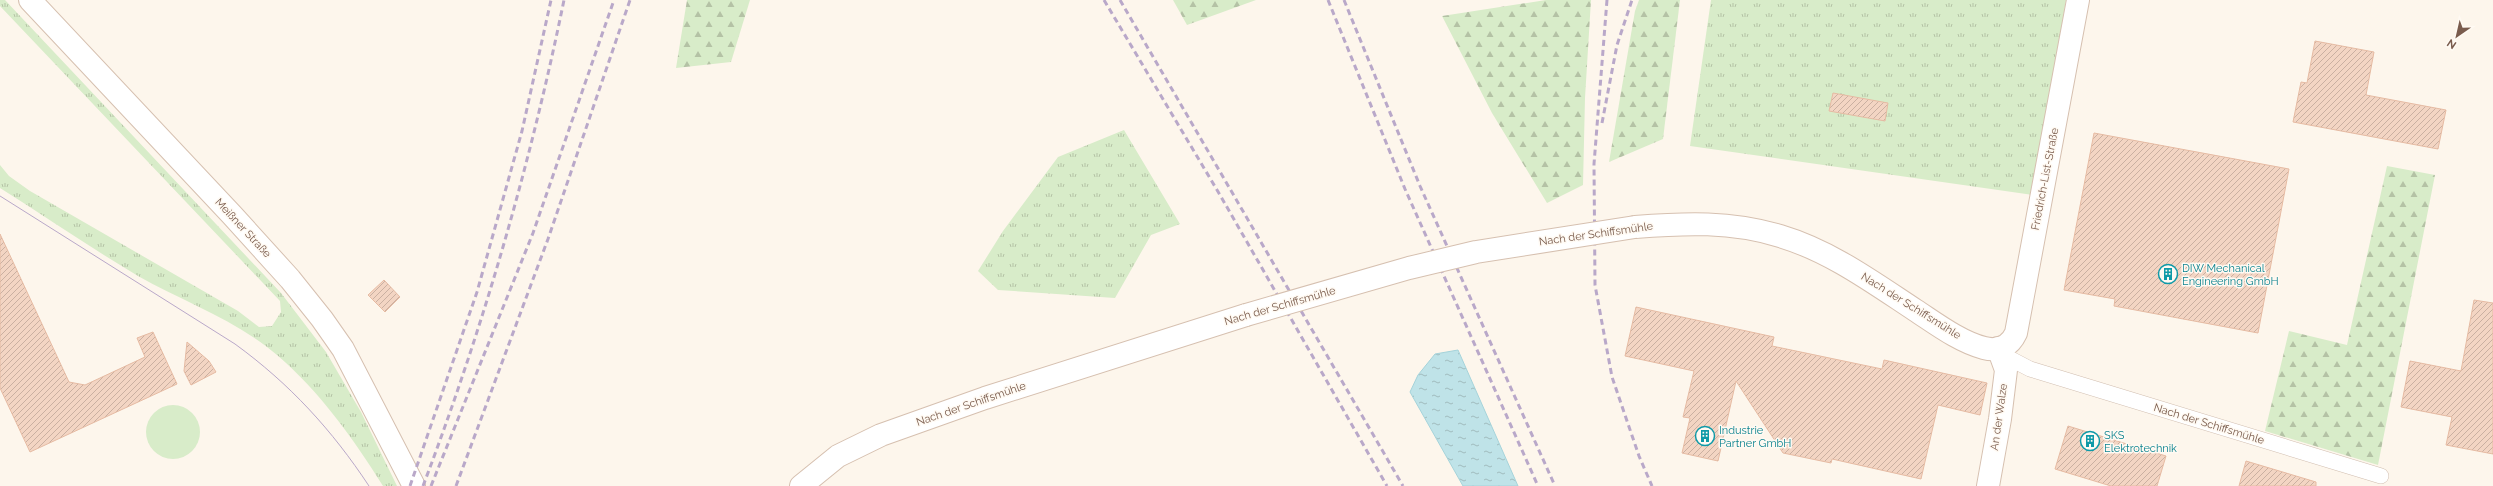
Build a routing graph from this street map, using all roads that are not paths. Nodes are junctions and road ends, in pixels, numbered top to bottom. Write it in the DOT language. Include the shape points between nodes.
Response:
graph roads {
  1 [pos="30,0"];
  2 [pos="2078,0"];
  3 [pos="1998,348"];
  4 [pos="2381,476"];
  5 [pos="414,486"];
  6 [pos="801,486"];
  7 [pos="1988,486"];
  1 -- 5 [label="street, Meißner Straße" via="232,215 322,319 343,349"];
  2 -- 3 [label="street, Friedrich-List-Straße" via="2016,333 2012,342"];
  3 -- 4 [label="street, Nach der Schiffsmühle" via="2009,358 2030,369"];
  3 -- 6 [label="street, Nach der Schiffsmühle, bridge" via="1975,345 1929,319 1844,263 1812,247 1780,236 1742,226 1695,223 1635,227 1476,252 1409,268 1246,315 985,398 881,435 838,456"];
  3 -- 7 [label="street, An der Walze" via="2006,370"];
}
